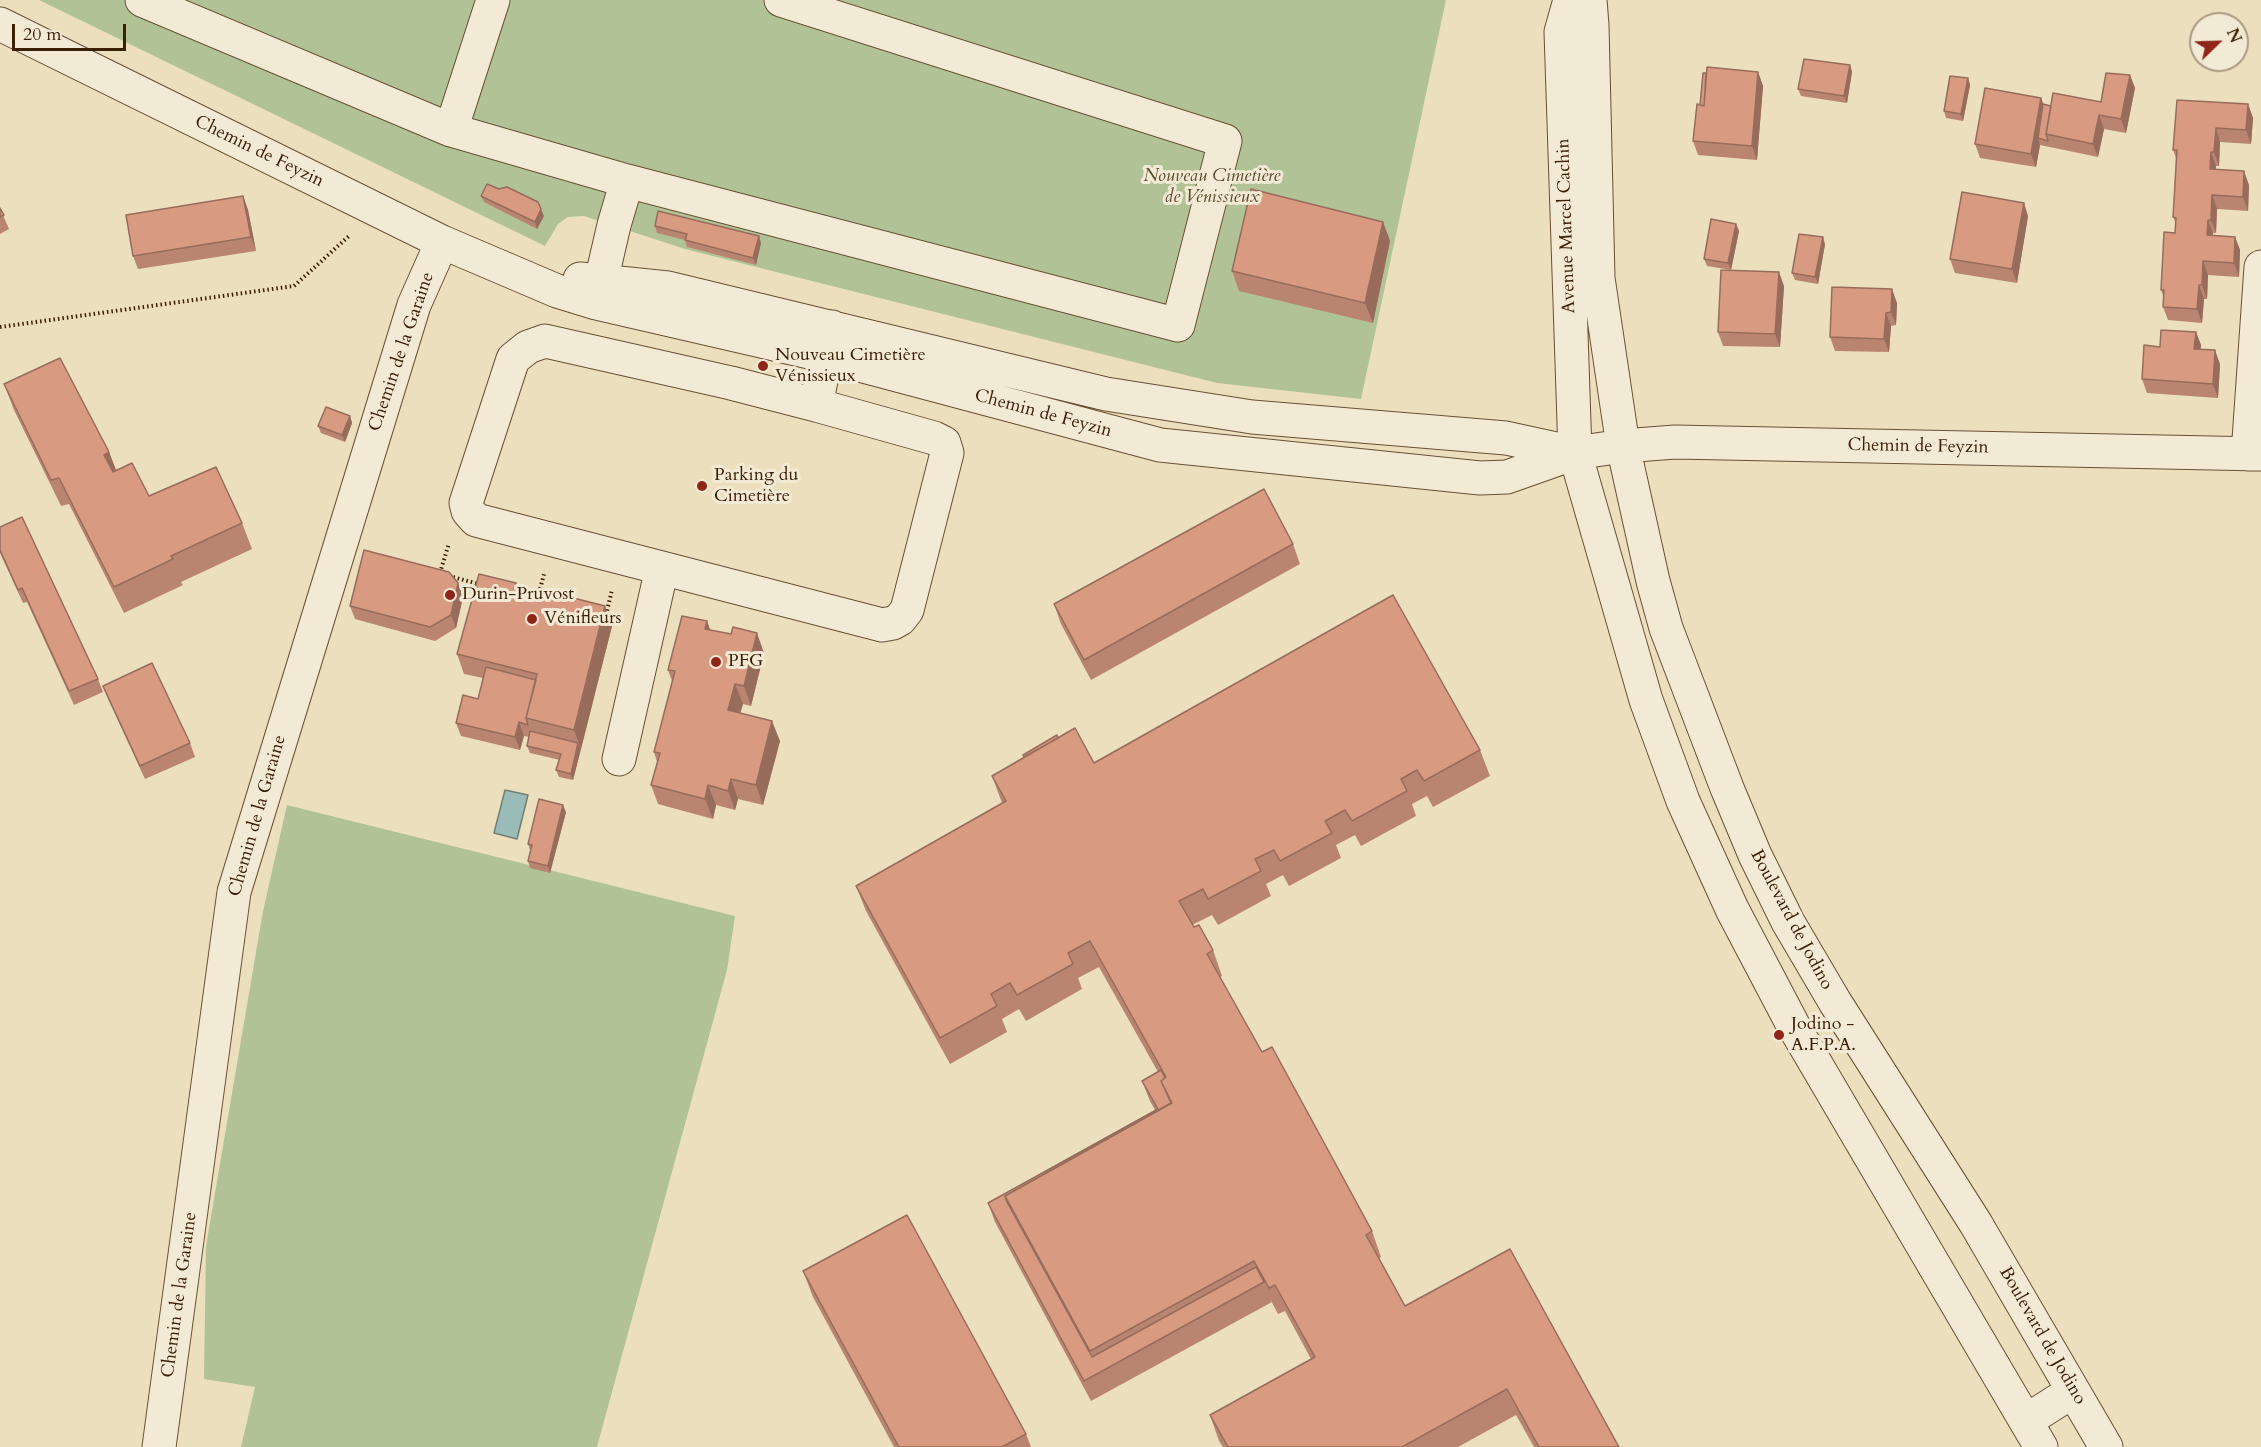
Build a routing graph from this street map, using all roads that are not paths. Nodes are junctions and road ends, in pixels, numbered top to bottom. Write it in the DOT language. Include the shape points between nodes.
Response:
graph roads {
  1 [pos="142,0"];
  2 [pos="493,0"];
  3 [pos="781,0"];
  4 [pos="1570,0"];
  5 [pos="1590,0"];
  6 [pos="0,24"];
  7 [pos="451,130"];
  8 [pos="627,182"];
  9 [pos="442,242"];
  10 [pos="2261,267"];
  11 [pos="599,292"];
  12 [pos="829,342"];
  13 [pos="816,405"];
  14 [pos="1623,446"];
  15 [pos="1575,453"];
  16 [pos="2254,454"];
  17 [pos="662,568"];
  18 [pos="619,759"];
  19 [pos="1755,855"];
  20 [pos="1741,906"];
  21 [pos="1835,1002"];
  22 [pos="2073,1391"];
  23 [pos="2034,1434"];
  24 [pos="159,1447"];
  25 [pos="2106,1447"];
  1 -- 7 [label="street"];
  2 -- 7 [label="street"];
  3 -- 8 [label="street" via="1225,141 1178,325"];
  4 -- 15 [label="street, Avenue Marcel Cachin" via="1561,32"];
  5 -- 14 [label="street, Avenue Marcel Cachin" via="1598,278"];
  6 -- 9 [label="street, Chemin de Feyzin"];
  7 -- 8 [label="street"];
  8 -- 11 [label="street"];
  9 -- 11 [label="street, Chemin de Feyzin" via="557,291"];
  9 -- 24 [label="street, Chemin de la Garaine" via="414,305 234,892"];
  10 -- 16 [label="street"];
  11 -- 12 [label="street, Chemin de Feyzin"];
  12 -- 13 [label="street"];
  12 -- 15 [label="street, Chemin de Feyzin" via="1160,445 1480,477 1507,477"];
  13 -- 17 [label="street" via="944,443 947,453 907,610 900,619 882,625"];
  13 -- 17 [label="street" via="545,341 528,347 513,359 466,503 468,511 476,520"];
  14 -- 15 [label="street, Chemin de Feyzin"];
  14 -- 16 [label="street, Chemin de Feyzin" via="1675,442"];
  14 -- 19 [label="street, Boulevard de Jodino" via="1666,628"];
  15 -- 20 [label="street" via="1646,700 1683,801"];
  17 -- 18 [label="street"];
  19 -- 20 [label="street"];
  19 -- 21 [label="street, Boulevard de Jodino" via="1788,922"];
  20 -- 21 [label="street" via="1797,963 1815,994"];
  20 -- 23 [label="street" via="1793,1025"];
  21 -- 22 [label="street, Boulevard de Jodino" via="1976,1224"];
  22 -- 23 [label="street"];
  22 -- 25 [label="street, Boulevard de Jodino"];
}
